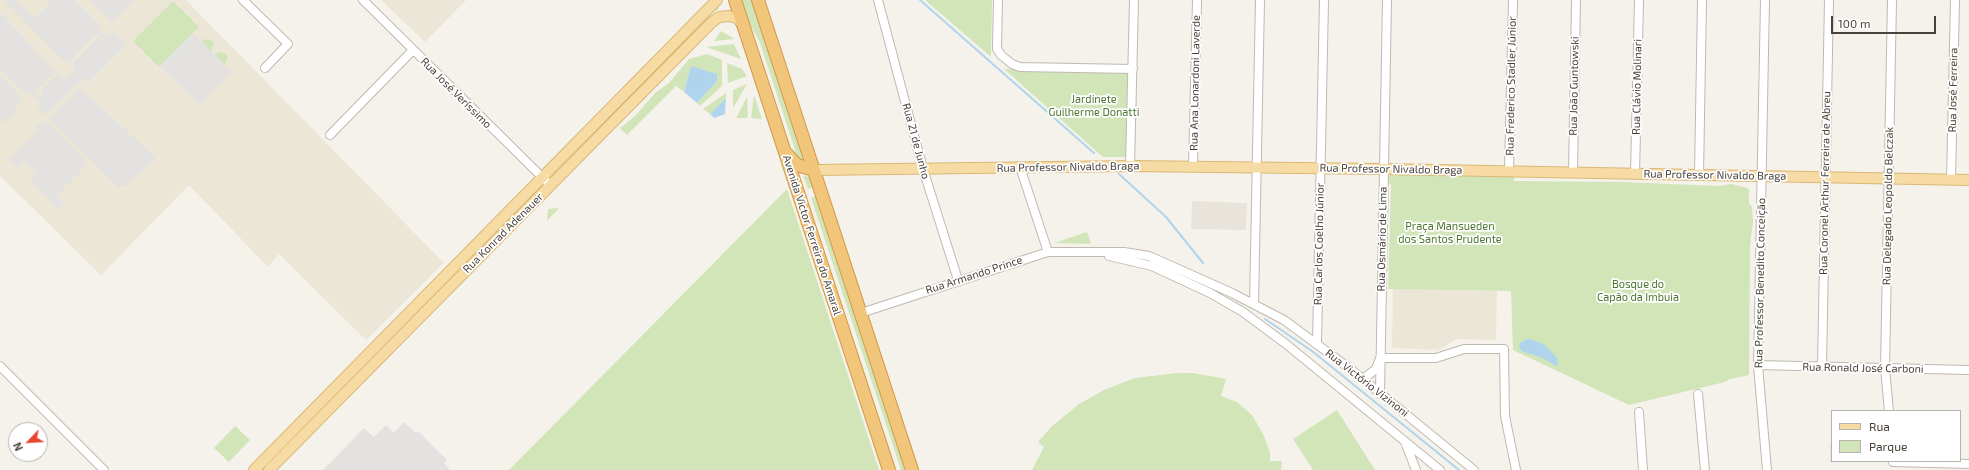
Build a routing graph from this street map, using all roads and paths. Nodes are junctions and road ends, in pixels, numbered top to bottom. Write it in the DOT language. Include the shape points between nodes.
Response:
graph roads {
  1 [pos="243,0"];
  2 [pos="363,0"];
  3 [pos="717,0"];
  4 [pos="735,0"];
  5 [pos="758,0"];
  6 [pos="878,0"];
  7 [pos="998,0"];
  8 [pos="1134,0"];
  9 [pos="1197,0"];
  10 [pos="1260,0"];
  11 [pos="1324,0"];
  12 [pos="1386,0"];
  13 [pos="1512,0"];
  14 [pos="1576,0"];
  15 [pos="1639,0"];
  16 [pos="1702,0"];
  17 [pos="1765,0"];
  18 [pos="1829,0"];
  19 [pos="1892,0"];
  20 [pos="1955,0"];
  21 [pos="743,25"];
  22 [pos="413,50"];
  23 [pos="264,68"];
  24 [pos="1133,69"];
  25 [pos="330,135"];
  26 [pos="786,152"];
  27 [pos="1130,166"];
  28 [pos="1020,167"];
  29 [pos="1193,167"];
  30 [pos="1257,167"];
  31 [pos="1320,168"];
  32 [pos="923,169"];
  33 [pos="1383,169"];
  34 [pos="814,170"];
  35 [pos="1509,171"];
  36 [pos="1572,172"];
  37 [pos="1635,174"];
  38 [pos="1699,175"];
  39 [pos="1762,176"];
  40 [pos="542,177"];
  41 [pos="1826,177"];
  42 [pos="1888,179"];
  43 [pos="1951,180"];
  44 [pos="1969,180"];
  45 [pos="550,185"];
  46 [pos="1048,252"];
  47 [pos="1090,252"];
  48 [pos="958,280"];
  49 [pos="1254,304"];
  50 [pos="861,313"];
  51 [pos="1254,320"];
  52 [pos="1317,344"];
  53 [pos="1380,358"];
  54 [pos="1758,365"];
  55 [pos="0,366"];
  56 [pos="1822,367"];
  57 [pos="1885,368"];
  58 [pos="1969,370"];
  59 [pos="1363,379"];
  60 [pos="1380,394"];
  61 [pos="1698,394"];
  62 [pos="1889,410"];
  63 [pos="1639,412"];
  64 [pos="1405,442"];
  65 [pos="1430,462"];
  66 [pos="1894,464"];
  67 [pos="1969,464"];
  68 [pos="104,470"];
  69 [pos="254,470"];
  70 [pos="269,470"];
  71 [pos="889,470"];
  72 [pos="912,470"];
  73 [pos="1416,470"];
  74 [pos="1420,470"];
  75 [pos="1440,470"];
  76 [pos="1474,470"];
  77 [pos="1516,470"];
  78 [pos="1643,470"];
  79 [pos="1705,470"];
  80 [pos="1767,470"];
  1 -- 23 [label="street" via="288,44"];
  2 -- 22 [label="street, Rua José Veríssimo"];
  3 -- 40 [label="main road, Rua Konrad Adenauer"];
  4 -- 21 [label="highway, Avenida Victor Ferreira do Amaral"];
  5 -- 34 [label="highway, Avenida Victor Ferreira do Amaral"];
  6 -- 32 [label="street, Rua 21 de Junho"];
  7 -- 24 [label="street" via="996,46 1006,60 1020,67"];
  8 -- 24 [label="street"];
  9 -- 29 [label="street, Rua Ana Lonardoni Laverde"];
  10 -- 30 [label="street"];
  11 -- 31 [label="street, Rua Carlos Coelho Júnior"];
  12 -- 33 [label="street, Rua Osmário de Lima"];
  13 -- 35 [label="street, Rua Frederico Stadler Júnior"];
  14 -- 36 [label="street, Rua João Guntowski"];
  15 -- 37 [label="street, Rua Clávio Molinari"];
  16 -- 38 [label="street"];
  17 -- 39 [label="street, Rua Professor Benedito Conceição"];
  18 -- 41 [label="street, Rua Coronel Arthur Ferreira de Abreu"];
  19 -- 42 [label="street, Rua Delegado Leopoldo Belczak"];
  20 -- 43 [label="street, Rua José Ferreira"];
  21 -- 26 [label="highway, Avenida Victor Ferreira do Amaral"];
  21 -- 45 [label="main road, Rua Konrad Adenauer" via="737,18 730,16 714,20"];
  22 -- 25 [label="street"];
  22 -- 40 [label="street, Rua José Veríssimo"];
  24 -- 27 [label="street"];
  26 -- 34 [label="highway" via="796,165"];
  26 -- 71 [label="highway, Avenida Victor Ferreira do Amaral"];
  27 -- 28 [label="main road, Rua Professor Nivaldo Braga"];
  27 -- 29 [label="main road, Rua Professor Nivaldo Braga"];
  28 -- 32 [label="main road, Rua Professor Nivaldo Braga"];
  28 -- 46 [label="street"];
  29 -- 30 [label="main road, Rua Professor Nivaldo Braga"];
  30 -- 31 [label="main road, Rua Professor Nivaldo Braga"];
  30 -- 49 [label="street"];
  31 -- 33 [label="main road, Rua Professor Nivaldo Braga"];
  31 -- 52 [label="street, Rua Carlos Coelho Júnior"];
  32 -- 34 [label="main road, Rua Professor Nivaldo Braga"];
  32 -- 48 [label="street, Rua 21 de Junho"];
  33 -- 35 [label="main road, Rua Professor Nivaldo Braga"];
  33 -- 53 [label="street, Rua Osmário de Lima"];
  34 -- 50 [label="highway, Avenida Victor Ferreira do Amaral"];
  35 -- 36 [label="main road, Rua Professor Nivaldo Braga"];
  36 -- 37 [label="main road, Rua Professor Nivaldo Braga"];
  37 -- 38 [label="main road, Rua Professor Nivaldo Braga"];
  38 -- 39 [label="main road, Rua Professor Nivaldo Braga"];
  39 -- 41 [label="main road, Rua Professor Nivaldo Braga"];
  39 -- 54 [label="street, Rua Professor Benedito Conceição"];
  40 -- 45 [label="street, Rua José Veríssimo"];
  40 -- 69 [label="main road, Rua Konrad Adenauer"];
  41 -- 42 [label="main road, Rua Professor Nivaldo Braga"];
  41 -- 56 [label="street, Rua Coronel Arthur Ferreira de Abreu"];
  42 -- 43 [label="main road, Rua Professor Nivaldo Braga"];
  42 -- 57 [label="street, Rua Delegado Leopoldo Belczak"];
  43 -- 44 [label="main road, Rua Professor Nivaldo Braga"];
  45 -- 70 [label="main road, Rua Konrad Adenauer"];
  46 -- 47 [label="street, Rua Armando Prince"];
  46 -- 48 [label="street, Rua Armando Prince"];
  47 -- 49 [label="street, Rua Armando Prince" via="1124,252 1149,256"];
  47 -- 51 [label="street, Rua Armando Prince" via="1152,266 1210,293"];
  48 -- 50 [label="street, Rua Armando Prince"];
  49 -- 52 [label="street, Rua Victório Vizinoni" via="1284,320"];
  50 -- 72 [label="highway, Avenida Victor Ferreira do Amaral"];
  51 -- 64 [label="street, Rua Victório Vizinoni"];
  52 -- 59 [label="street, Rua Victório Vizinoni"];
  53 -- 59 [label="street" via="1376,369"];
  53 -- 60 [label="street, Rua Osmário de Lima"];
  53 -- 77 [label="street" via="1436,358 1464,349 1504,349 1505,416"];
  54 -- 56 [label="street, Rua Ronald José Carboni"];
  54 -- 80 [label="street, Rua Professor Benedito Conceição"];
  55 -- 68 [label="street"];
  56 -- 57 [label="street, Rua Ronald José Carboni"];
  57 -- 58 [label="street, Rua Ronald José Carboni"];
  57 -- 62 [label="street, Rua Delegado Leopoldo Belczak"];
  59 -- 60 [label="street, Rua Victório Vizinoni"];
  60 -- 76 [label="street, Rua Victório Vizinoni"];
  61 -- 79 [label="street"];
  63 -- 78 [label="street"];
  64 -- 65 [label="street, Rua Victório Vizinoni"];
  64 -- 73 [label="street"];
  65 -- 74 [label="street"];
  65 -- 75 [label="street, Rua Victório Vizinoni"];
  66 -- 67 [label="street"];
}
